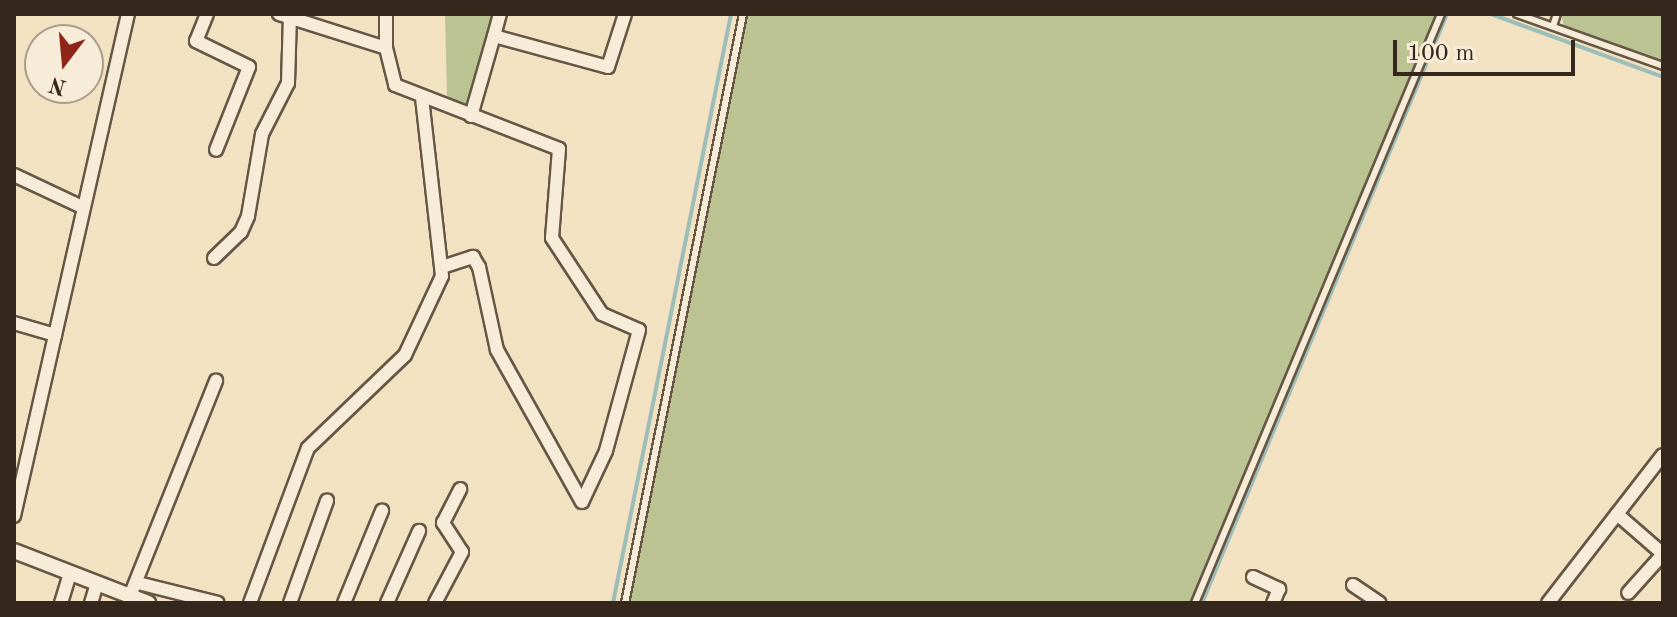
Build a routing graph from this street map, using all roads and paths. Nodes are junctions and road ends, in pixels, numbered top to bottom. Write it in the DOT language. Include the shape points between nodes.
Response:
graph roads {
  1 [pos="128,14"];
  2 [pos="207,14"];
  3 [pos="386,14"];
  4 [pos="500,14"];
  5 [pos="625,14"];
  6 [pos="743,14"];
  7 [pos="1441,14"];
  8 [pos="1517,14"];
  9 [pos="1557,14"];
  10 [pos="283,15"];
  11 [pos="1553,26"];
  12 [pos="494,36"];
  13 [pos="386,48"];
  14 [pos="1663,66"];
  15 [pos="422,97"];
  16 [pos="471,116"];
  17 [pos="216,150"];
  18 [pos="14,175"];
  19 [pos="82,207"];
  20 [pos="214,258"];
  21 [pos="442,267"];
  22 [pos="14,323"];
  23 [pos="55,335"];
  24 [pos="216,381"];
  25 [pos="1663,455"];
  26 [pos="1650,472"];
  27 [pos="1663,480"];
  28 [pos="460,489"];
  29 [pos="327,501"];
  30 [pos="382,511"];
  31 [pos="1617,514"];
  32 [pos="14,516"];
  33 [pos="419,531"];
  34 [pos="14,551"];
  35 [pos="70,573"];
  36 [pos="1253,577"];
  37 [pos="97,583"];
  38 [pos="1353,585"];
  39 [pos="134,590"];
  40 [pos="1628,593"];
  41 [pos="61,603"];
  42 [pos="91,603"];
  43 [pos="148,603"];
  44 [pos="218,603"];
  45 [pos="250,603"];
  46 [pos="290,603"];
  47 [pos="344,603"];
  48 [pos="387,603"];
  49 [pos="435,603"];
  50 [pos="625,603"];
  51 [pos="1195,603"];
  52 [pos="1273,603"];
  53 [pos="1380,603"];
  54 [pos="1548,603"];
  1 -- 19 [label="street"];
  2 -- 17 [label="street" via="196,41 249,67"];
  3 -- 13 [label="street"];
  4 -- 12 [label="street"];
  5 -- 12 [label="street" via="608,67"];
  6 -- 50 [label="lane"];
  7 -- 51 [label="lane"];
  8 -- 11 [label="lane"];
  9 -- 11 [label="lane"];
  10 -- 13 [label="street"];
  10 -- 20 [label="street" via="288,83 262,134 248,216 241,232"];
  11 -- 14 [label="lane"];
  12 -- 16 [label="street"];
  13 -- 15 [label="street" via="395,85"];
  15 -- 16 [label="street"];
  15 -- 21 [label="street"];
  16 -- 21 [label="street" via="559,149 552,238 602,314 639,330 606,451 582,502 497,350 479,267 473,257"];
  18 -- 19 [label="street"];
  19 -- 23 [label="street"];
  21 -- 45 [label="street" via="405,355 308,448"];
  22 -- 23 [label="street"];
  23 -- 32 [label="street"];
  24 -- 39 [label="street"];
  25 -- 26 [label="street"];
  26 -- 27 [label="street"];
  26 -- 31 [label="street"];
  28 -- 49 [label="street" via="443,523 462,552"];
  29 -- 46 [label="street"];
  30 -- 47 [label="street"];
  31 -- 40 [label="street" via="1663,554"];
  31 -- 54 [label="street"];
  33 -- 48 [label="street"];
  34 -- 35 [label="street"];
  35 -- 37 [label="street"];
  35 -- 41 [label="street"];
  36 -- 52 [label="street" via="1279,589"];
  37 -- 39 [label="street"];
  37 -- 42 [label="street"];
  38 -- 53 [label="street"];
  39 -- 43 [label="street"];
  39 -- 44 [label="street"];
}
